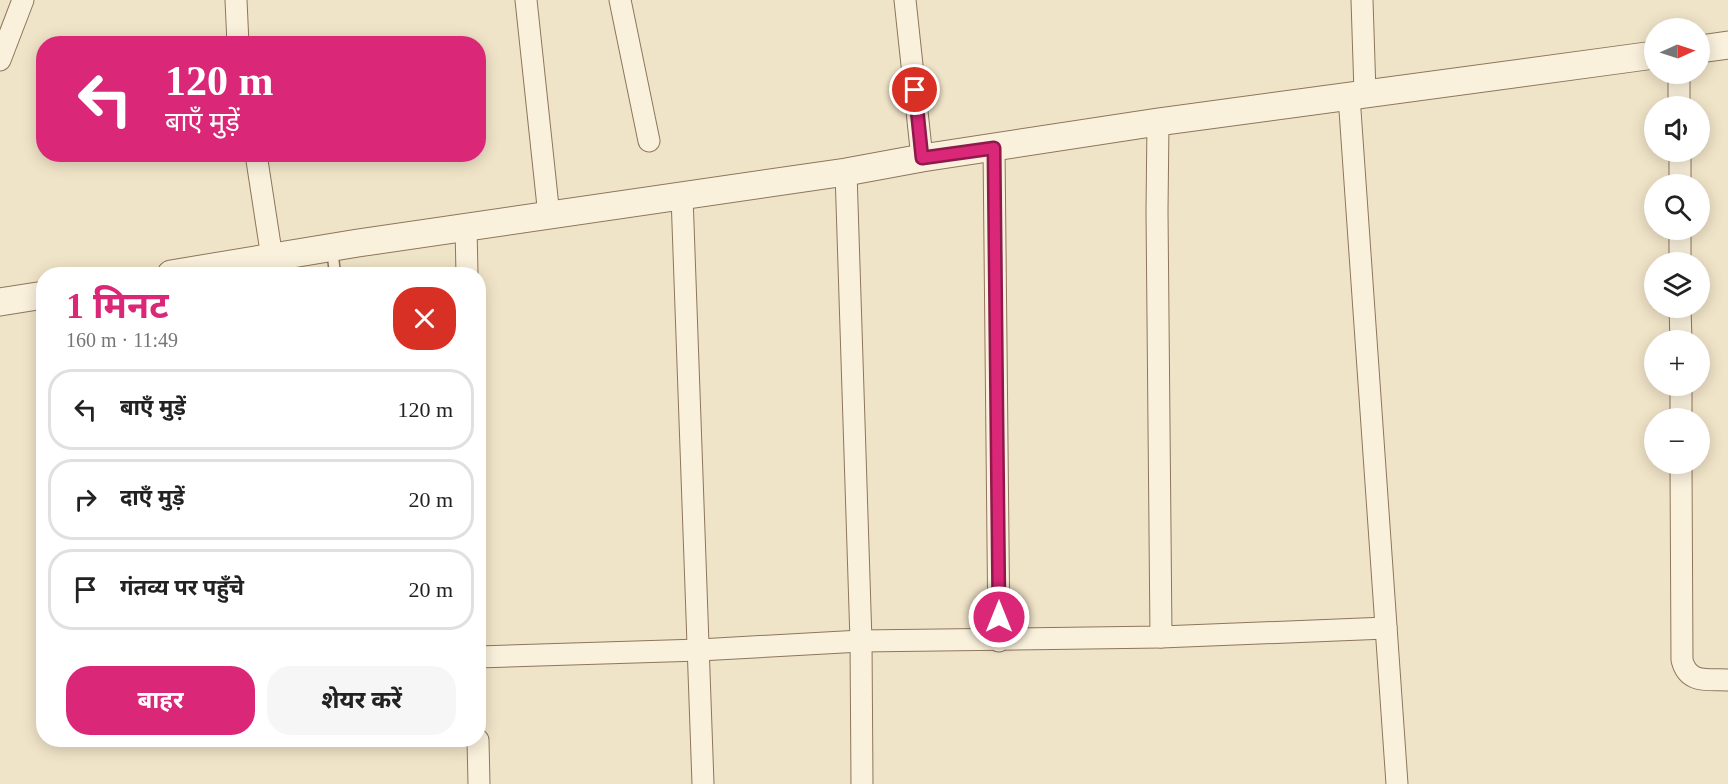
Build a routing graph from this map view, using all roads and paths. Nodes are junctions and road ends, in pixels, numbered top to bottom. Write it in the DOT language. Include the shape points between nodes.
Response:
graph roads {
  1 [pos="23,0"];
  2 [pos="236,0"];
  3 [pos="525,0"];
  4 [pos="620,0"];
  5 [pos="905,0"];
  6 [pos="1362,0"];
  7 [pos="238,36"];
  8 [pos="1728,45"];
  9 [pos="1710,48"];
  10 [pos="1644,56"];
  11 [pos="0,60"];
  12 [pos="1357,94"];
  13 [pos="1158,122"];
  14 [pos="649,141"];
  15 [pos="994,148"];
  16 [pos="922,158"];
  17 [pos="257,162"];
  18 [pos="846,172"];
  19 [pos="682,196"];
  20 [pos="549,216"];
  21 [pos="466,227"];
  22 [pos="332,247"];
  23 [pos="272,258"];
  24 [pos="215,267"];
  25 [pos="334,267"];
  26 [pos="467,267"];
  27 [pos="36,296"];
  28 [pos="0,302"];
  29 [pos="1681,474"];
  30 [pos="1386,628"];
  31 [pos="1161,637"];
  32 [pos="861,641"];
  33 [pos="999,641"];
  34 [pos="699,650"];
  35 [pos="486,657"];
  36 [pos="1728,680"];
  37 [pos="478,747"];
  38 [pos="479,784"];
  39 [pos="703,784"];
  40 [pos="862,784"];
  41 [pos="1397,784"];
  1 -- 11 [label="street"];
  2 -- 7 [label="street"];
  3 -- 20 [label="street"];
  4 -- 14 [label="street"];
  5 -- 16 [label="street"];
  6 -- 12 [label="street"];
  8 -- 9 [label="street"];
  10 -- 12 [label="street"];
  12 -- 13 [label="street"];
  12 -- 30 [label="street"];
  13 -- 15 [label="street"];
  13 -- 31 [label="street"];
  15 -- 16 [label="street"];
  15 -- 33 [label="street"];
  16 -- 18 [label="street"];
  17 -- 23 [label="street"];
  18 -- 19 [label="street"];
  18 -- 32 [label="street"];
  19 -- 20 [label="street"];
  19 -- 34 [label="street"];
  20 -- 21 [label="street"];
  21 -- 22 [label="street"];
  21 -- 26 [label="street"];
  22 -- 23 [label="street"];
  22 -- 25 [label="lane"];
  23 -- 24 [label="street"];
  27 -- 28 [label="street"];
  29 -- 36 [label="street" via="1682,660 1692,677"];
  30 -- 31 [label="street"];
  30 -- 41 [label="street"];
  31 -- 33 [label="street"];
  32 -- 33 [label="street"];
  32 -- 34 [label="street"];
  32 -- 40 [label="street"];
  34 -- 35 [label="street"];
  34 -- 39 [label="street"];
  37 -- 38 [label="street"];
}
